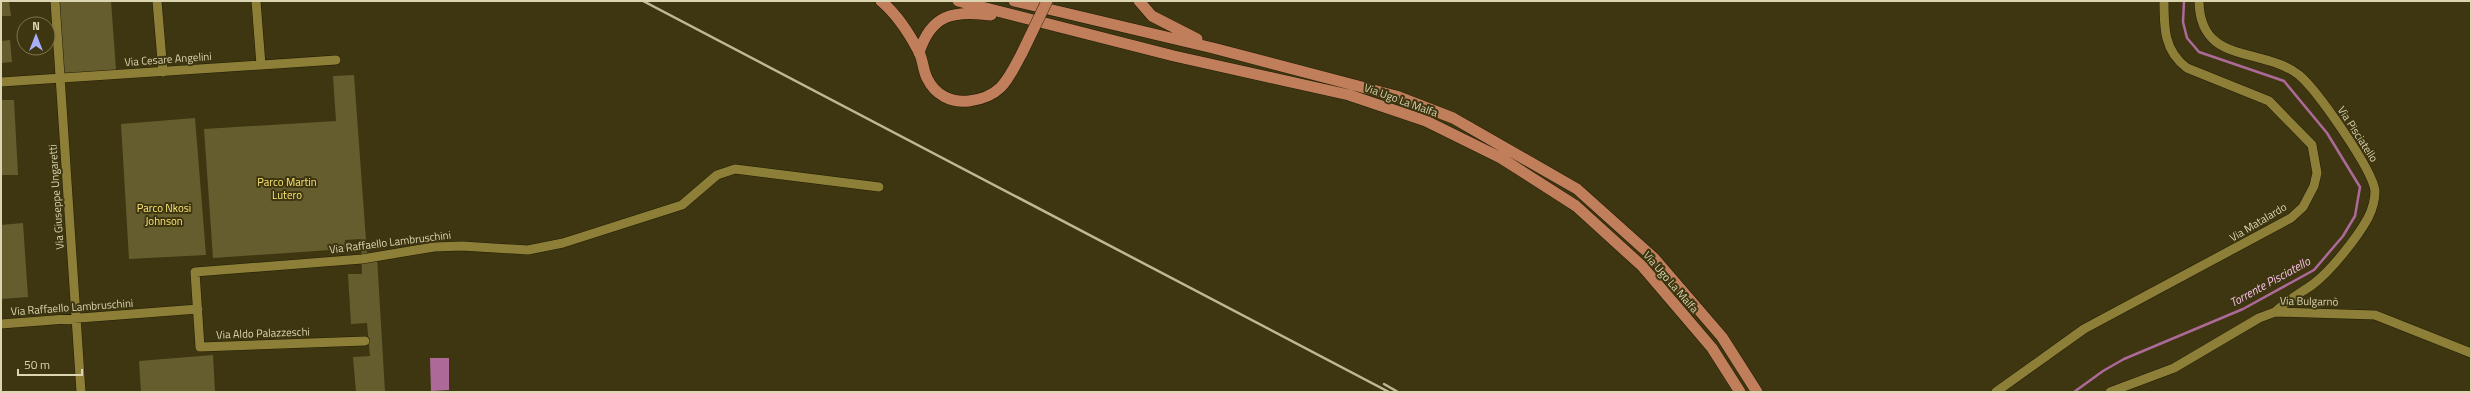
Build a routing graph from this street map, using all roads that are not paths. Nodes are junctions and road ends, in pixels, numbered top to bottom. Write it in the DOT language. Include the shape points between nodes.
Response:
graph roads {
  1 [pos="55,1"];
  2 [pos="157,1"];
  3 [pos="256,1"];
  4 [pos="881,1"];
  5 [pos="958,1"];
  6 [pos="1014,1"];
  7 [pos="1047,1"];
  8 [pos="1139,1"];
  9 [pos="2164,1"];
  10 [pos="2199,1"];
  11 [pos="1007,12"];
  12 [pos="1214,48"];
  13 [pos="919,53"];
  14 [pos="336,60"];
  15 [pos="261,65"];
  16 [pos="163,72"];
  17 [pos="61,78"];
  18 [pos="1,82"];
  19 [pos="880,187"];
  20 [pos="198,309"];
  21 [pos="2275,312"];
  22 [pos="77,318"];
  23 [pos="1,324"];
  24 [pos="365,341"];
  25 [pos="2471,353"];
  26 [pos="81,392"];
  27 [pos="1740,392"];
  28 [pos="1757,392"];
  29 [pos="1996,392"];
  30 [pos="2110,392"];
  1 -- 17 [label="street, Via Giuseppe Ungaretti"];
  2 -- 16 [label="street"];
  3 -- 15 [label="street"];
  4 -- 13 [label="highway" via="896,13"];
  5 -- 11 [label="highway, Via Ugo La Malfa"];
  6 -- 12 [label="highway, Via Ugo La Malfa"];
  7 -- 13 [label="highway, bridge" via="1005,84 986,99 960,102 942,97 928,79"];
  8 -- 12 [label="highway" via="1152,16"];
  9 -- 29 [label="street, Via Matalardo" via="2164,26 2171,52 2176,60 2187,68 2269,101 2312,145 2317,173 2310,195 2303,207 2285,222 2084,329"];
  10 -- 21 [label="street, Via Pisciatello" via="2200,17 2207,34 2224,47 2284,66 2299,76 2363,163 2375,191 2374,203 2368,217 2331,265 2313,284"];
  11 -- 13 [label="highway" via="992,16 975,13 949,14 933,26 924,39"];
  11 -- 27 [label="highway, Via Ugo La Malfa" via="1174,56 1349,95 1426,121 1501,158 1576,206 1642,266 1712,348"];
  12 -- 28 [label="highway, Via Ugo La Malfa" via="1396,96 1453,118 1577,189 1654,258 1722,337"];
  14 -- 15 [label="street, Via Cesare Angelini"];
  15 -- 16 [label="street, Via Cesare Angelini"];
  16 -- 17 [label="street, Via Cesare Angelini"];
  17 -- 18 [label="street, Via Cesare Angelini"];
  17 -- 22 [label="street, Via Giuseppe Ungaretti"];
  19 -- 20 [label="street, Via Raffaello Lambruschini" via="735,169 717,175 682,205 563,243 528,250 434,247 362,259 195,272"];
  20 -- 22 [label="street, Via Raffaello Lambruschini"];
  20 -- 24 [label="street, Via Aldo Palazzeschi" via="200,347"];
  21 -- 25 [label="street, Via Bulgarnò" via="2375,315"];
  21 -- 30 [label="street, Via Bulgarnò" via="2258,318 2174,368"];
  22 -- 23 [label="street, Via Raffaello Lambruschini"];
  22 -- 26 [label="street, Via Giuseppe Ungaretti"];
}
